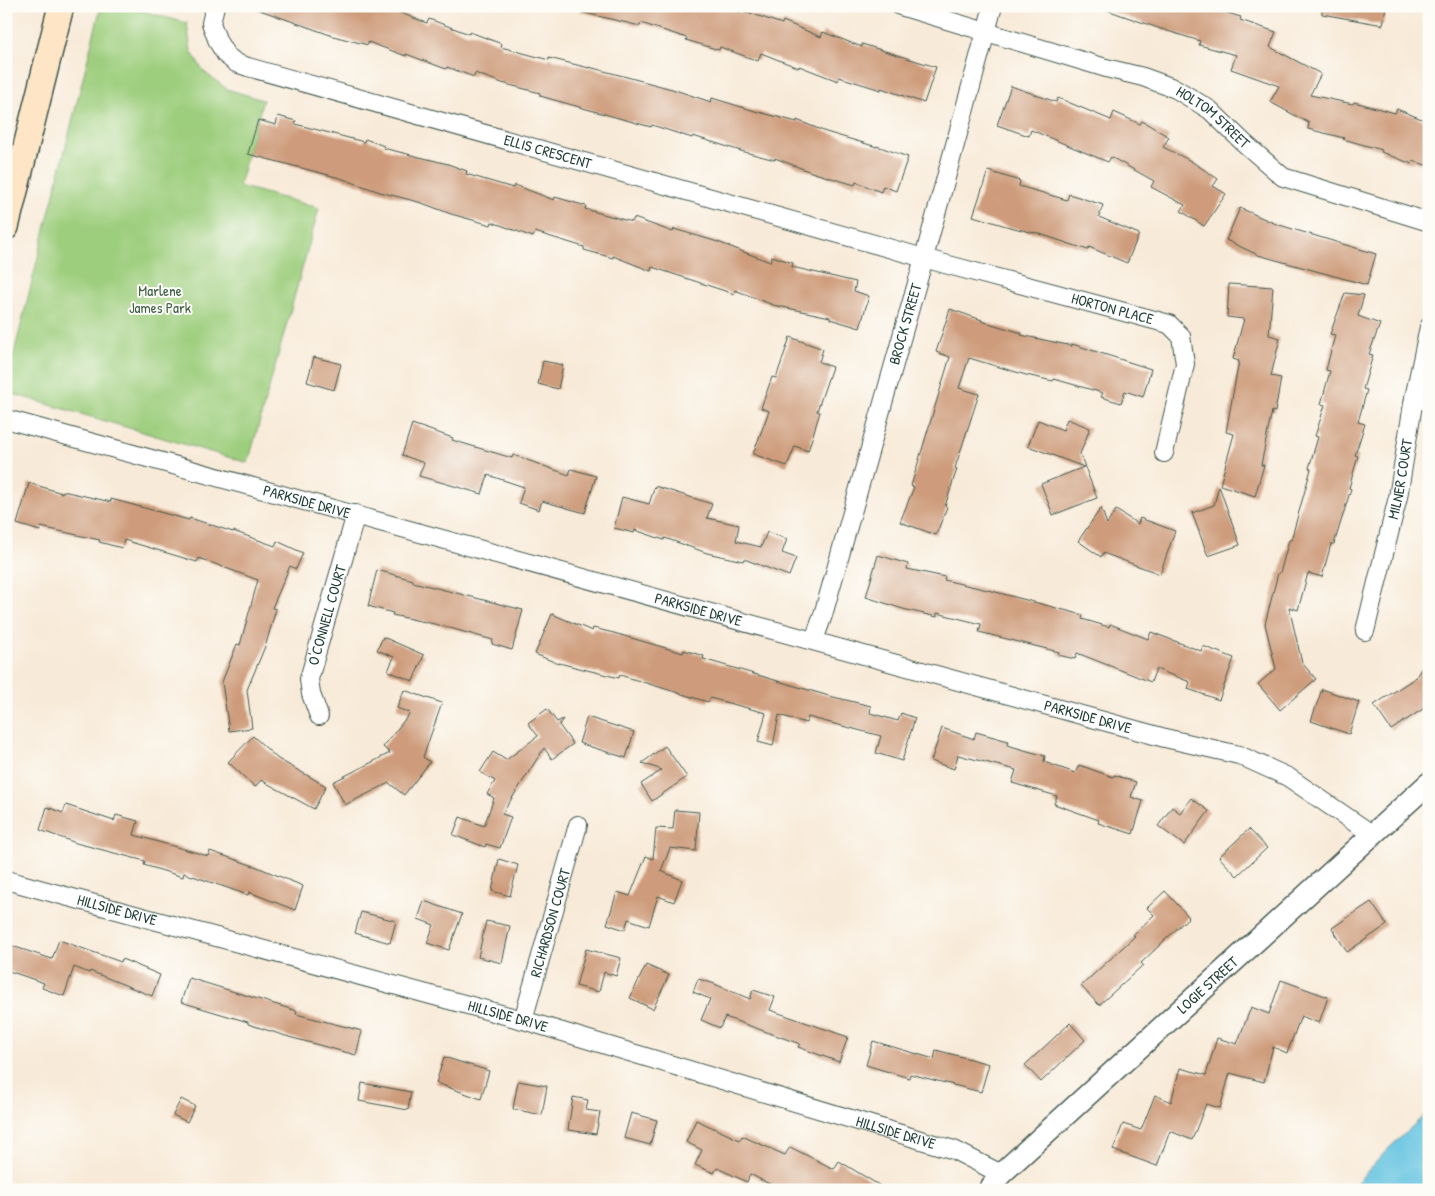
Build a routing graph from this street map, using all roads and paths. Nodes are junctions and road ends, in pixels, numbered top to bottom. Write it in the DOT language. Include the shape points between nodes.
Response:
graph roads {
  1 [pos="61,6"];
  2 [pos="216,6"];
  3 [pos="900,6"];
  4 [pos="993,6"];
  5 [pos="986,33"];
  6 [pos="1429,222"];
  7 [pos="6,227"];
  8 [pos="923,257"];
  9 [pos="1429,327"];
  10 [pos="1421,400"];
  11 [pos="6,419"];
  12 [pos="1164,453"];
  13 [pos="356,514"];
  14 [pos="1365,631"];
  15 [pos="814,640"];
  16 [pos="319,716"];
  17 [pos="1429,783"];
  18 [pos="578,825"];
  19 [pos="1373,835"];
  20 [pos="6,880"];
  21 [pos="523,1020"];
  22 [pos="995,1182"];
  1 -- 7 [label="main road"];
  2 -- 8 [label="street, ELLIS CRESCENT" via="211,23 226,55 236,63"];
  3 -- 5 [label="street"];
  4 -- 5 [label="street, BROCK STREET"];
  5 -- 6 [label="street, HOLTOM STREET" via="1176,89 1210,110 1283,177"];
  5 -- 8 [label="street, BROCK STREET"];
  8 -- 12 [label="street, HORTON PLACE" via="1169,324 1181,336 1185,364"];
  8 -- 15 [label="street, BROCK STREET"];
  9 -- 10 [label="street, MILNER COURT"];
  10 -- 14 [label="street, MILNER COURT"];
  11 -- 13 [label="street, PARKSIDE DRIVE"];
  13 -- 15 [label="street, PARKSIDE DRIVE"];
  13 -- 16 [label="street, O'CONNELL COURT" via="309,679"];
  15 -- 19 [label="street, PARKSIDE DRIVE" via="1165,738 1239,755 1288,777"];
  17 -- 19 [label="street, LOGIE STREET"];
  18 -- 21 [label="street, RICHARDSON COURT"];
  19 -- 22 [label="street, LOGIE STREET"];
  20 -- 21 [label="street, HILLSIDE DRIVE"];
  21 -- 22 [label="street, HILLSIDE DRIVE" via="954,1150"];
}
